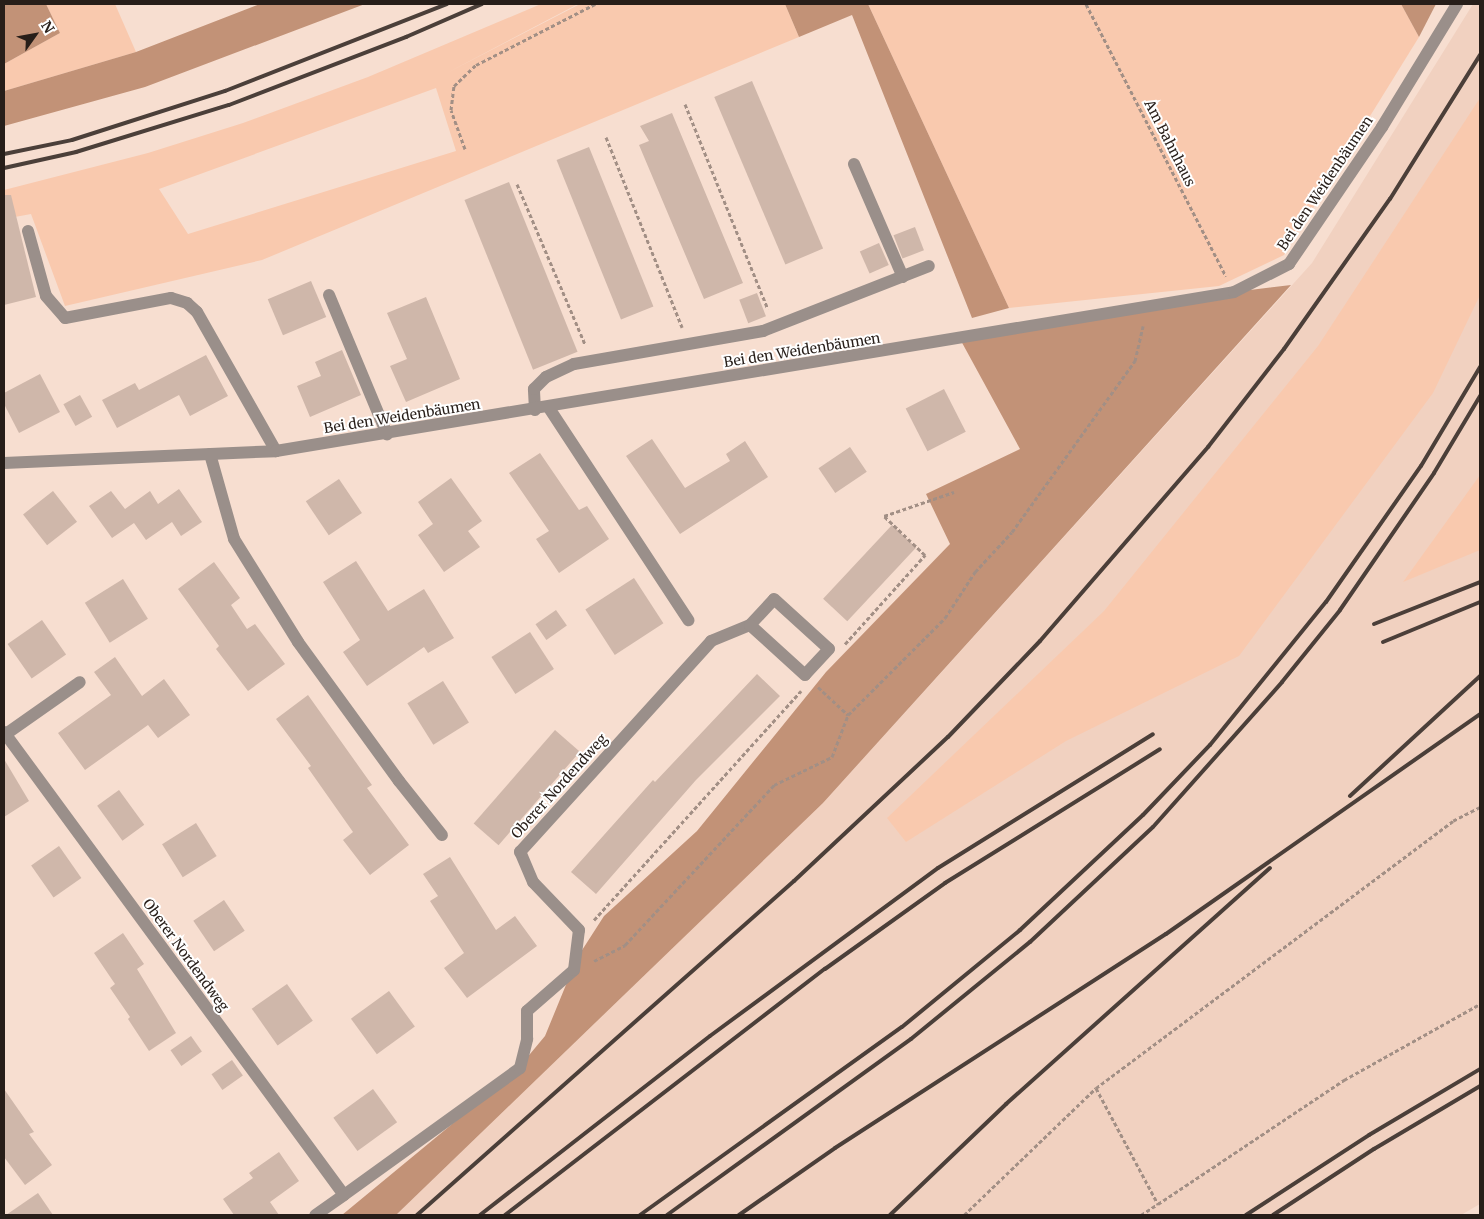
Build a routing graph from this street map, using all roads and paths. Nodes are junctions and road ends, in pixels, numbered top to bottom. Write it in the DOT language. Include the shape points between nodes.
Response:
graph roads {
  1 [pos="596,4"];
  2 [pos="1086,4"];
  3 [pos="1457,4"];
  4 [pos="685,104"];
  5 [pos="606,137"];
  6 [pos="465,149"];
  7 [pos="854,164"];
  8 [pos="517,184"];
  9 [pos="28,231"];
  10 [pos="929,266"];
  11 [pos="903,277"];
  12 [pos="1234,292"];
  13 [pos="329,295"];
  14 [pos="1147,308"];
  15 [pos="775,326"];
  16 [pos="690,345"];
  17 [pos="592,361"];
  18 [pos="549,408"];
  19 [pos="535,410"];
  20 [pos="387,434"];
  21 [pos="276,451"];
  22 [pos="210,454"];
  23 [pos="4,463"];
  24 [pos="954,492"];
  25 [pos="688,620"];
  26 [pos="750,625"];
  27 [pos="829,649"];
  28 [pos="805,675"];
  29 [pos="80,682"];
  30 [pos="848,715"];
  31 [pos="5,733"];
  32 [pos="1480,807"];
  33 [pos="442,835"];
  34 [pos="579,930"];
  35 [pos="574,970"];
  36 [pos="1480,1004"];
  37 [pos="1096,1088"];
  38 [pos="344,1195"];
  39 [pos="1158,1204"];
  40 [pos="316,1215"];
  41 [pos="964,1215"];
  42 [pos="1141,1215"];
  1 -- 6 [label="path" via="476,65 454,86 451,110"];
  2 -- 12 [label="path, Am Bahnhaus"];
  3 -- 12 [label="street, Bei den Weidenbäumen" via="1382,127 1289,264"];
  4 -- 15 [label="path"];
  5 -- 16 [label="path"];
  7 -- 11 [label="street"];
  8 -- 17 [label="path"];
  9 -- 21 [label="street" via="46,296 66,318 171,298 192,308"];
  10 -- 11 [label="street"];
  11 -- 15 [label="street"];
  12 -- 14 [label="street, Bei den Weidenbäumen"];
  13 -- 20 [label="street"];
  14 -- 18 [label="street, Bei den Weidenbäumen"];
  14 -- 30 [label="path" via="1135,361 1012,532 975,572 946,618"];
  15 -- 16 [label="street"];
  16 -- 17 [label="street"];
  17 -- 19 [label="street" via="574,364 546,377 534,389"];
  18 -- 19 [label="street, Bei den Weidenbäumen"];
  18 -- 25 [label="street"];
  19 -- 20 [label="street, Bei den Weidenbäumen"];
  20 -- 21 [label="street, Bei den Weidenbäumen"];
  21 -- 22 [label="street, Bei den Weidenbäumen"];
  22 -- 23 [label="street, Bei den Weidenbäumen"];
  22 -- 33 [label="street" via="234,538 298,642"];
  24 -- 27 [label="path" via="884,516 925,555 840,648"];
  26 -- 27 [label="street, Oberer Nordendweg" via="774,599"];
  26 -- 28 [label="street"];
  26 -- 34 [label="street, Oberer Nordendweg" via="710,641 520,852 533,882"];
  27 -- 28 [label="street"];
  28 -- 30 [label="path"];
  28 -- 34 [label="path" via="802,690 592,922"];
  29 -- 31 [label="street"];
  30 -- 35 [label="path" via="832,756 774,785 625,945"];
  31 -- 38 [label="street, Oberer Nordendweg"];
  32 -- 37 [label="path" via="1453,821"];
  34 -- 35 [label="street"];
  35 -- 38 [label="street" via="527,1011 527,1039 520,1068"];
  36 -- 39 [label="path" via="1344,1080"];
  37 -- 39 [label="path"];
  37 -- 41 [label="path"];
  38 -- 40 [label="street"];
  39 -- 42 [label="path"];
}
